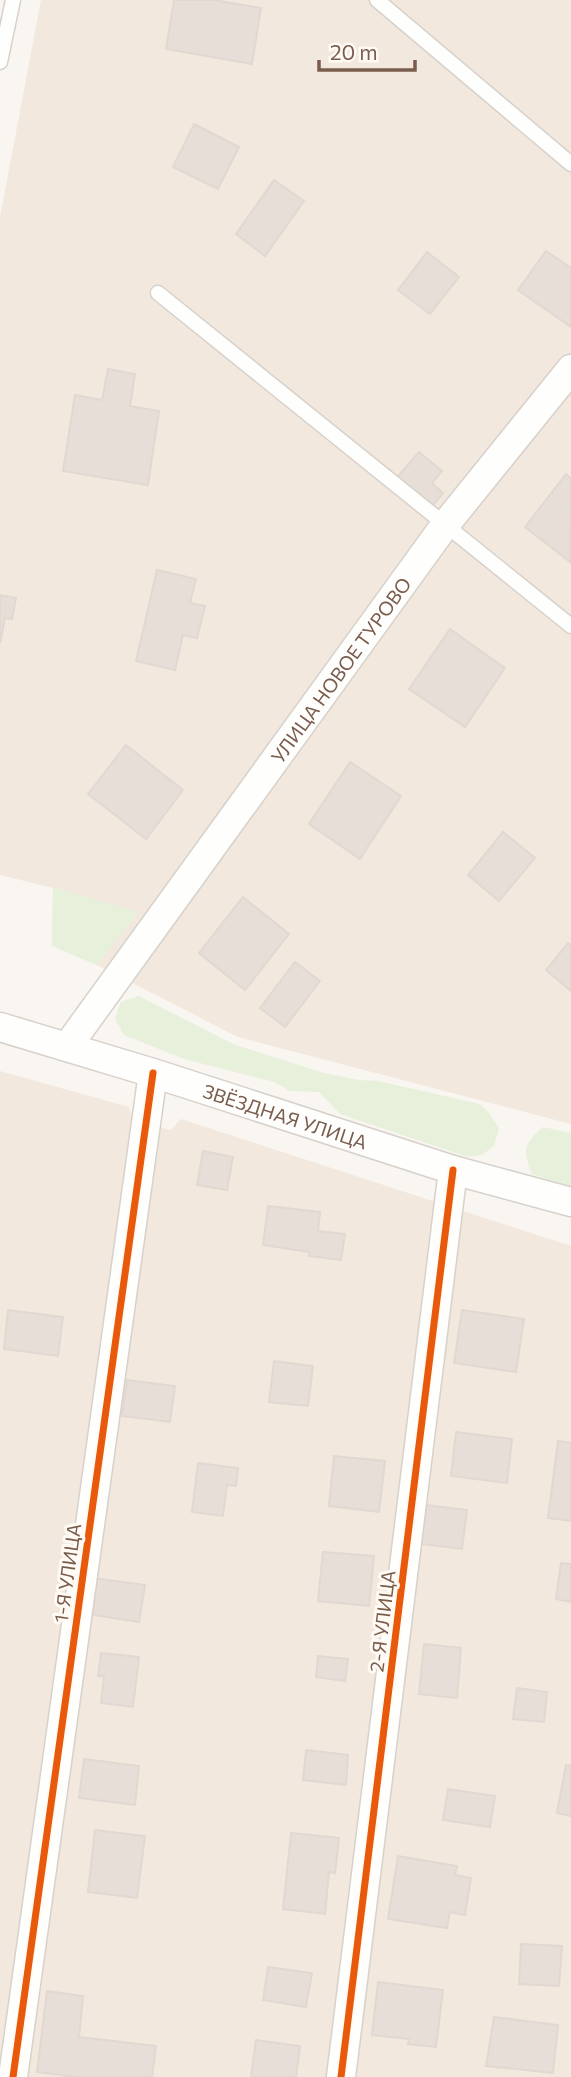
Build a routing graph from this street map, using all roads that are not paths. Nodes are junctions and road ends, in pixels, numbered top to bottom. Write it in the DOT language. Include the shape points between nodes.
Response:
graph roads {
  1 [pos="377,0"];
  2 [pos="8,5"];
  3 [pos="0,62"];
  4 [pos="571,164"];
  5 [pos="158,293"];
  6 [pos="571,369"];
  7 [pos="445,525"];
  8 [pos="571,626"];
  9 [pos="0,1027"];
  10 [pos="67,1047"];
  11 [pos="153,1073"];
  12 [pos="453,1170"];
  13 [pos="571,1202"];
  14 [pos="13,2077"];
  15 [pos="341,2077"];
  1 -- 4 [label="lane"];
  2 -- 3 [label="lane"];
  5 -- 7 [label="lane"];
  6 -- 7 [label="street, УЛИЦА НОВОЕ ТУРОВО"];
  7 -- 8 [label="lane"];
  7 -- 10 [label="street, УЛИЦА НОВОЕ ТУРОВО"];
  9 -- 10 [label="street, ЗВЁЗДНАЯ УЛИЦА"];
  10 -- 11 [label="street, ЗВЁЗДНАЯ УЛИЦА"];
  11 -- 12 [label="street, ЗВЁЗДНАЯ УЛИЦА"];
  11 -- 14 [label="street, 1-Я УЛИЦА"];
  12 -- 13 [label="street, ЗВЁЗДНАЯ УЛИЦА"];
  12 -- 15 [label="street, 2-Я УЛИЦА"];
}
